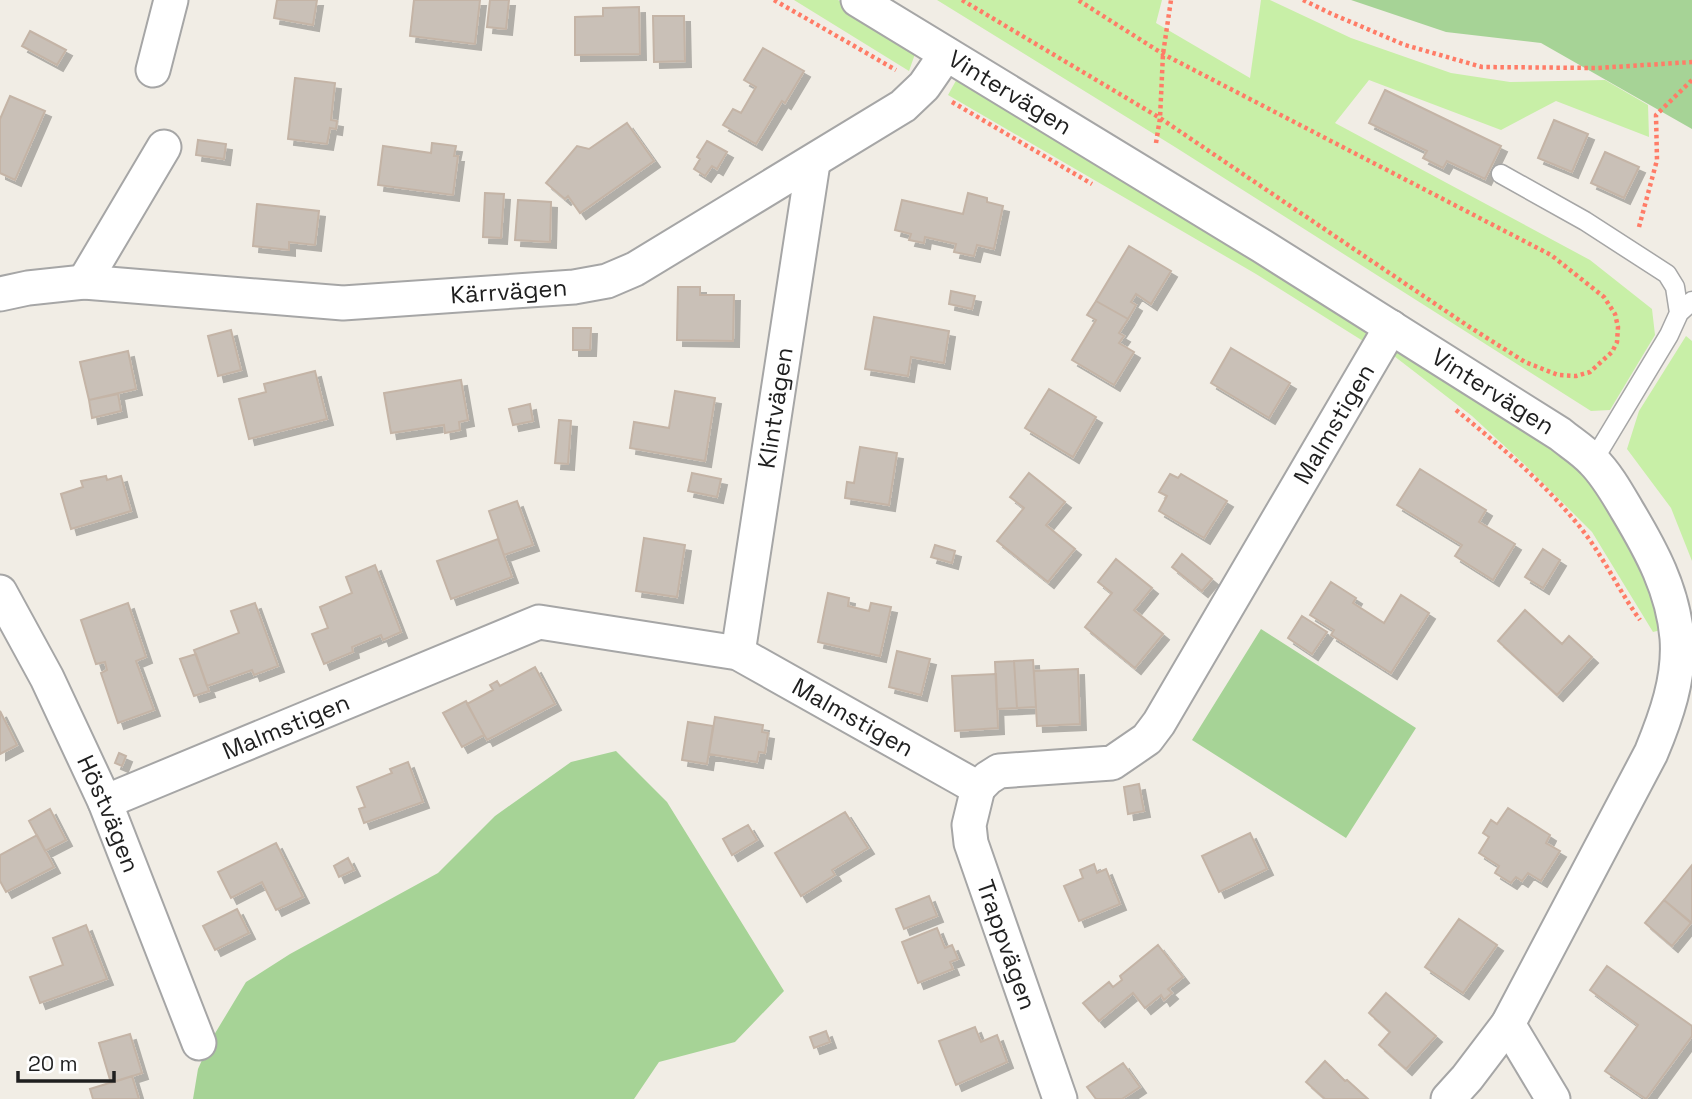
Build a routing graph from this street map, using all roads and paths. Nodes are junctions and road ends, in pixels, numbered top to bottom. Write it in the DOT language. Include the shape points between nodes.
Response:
graph roads {
  1 [pos="171,0"];
  2 [pos="774,0"];
  3 [pos="858,0"];
  4 [pos="962,0"];
  5 [pos="1078,0"];
  6 [pos="1171,0"];
  7 [pos="1303,0"];
  8 [pos="946,54"];
  9 [pos="1163,54"];
  10 [pos="1692,62"];
  11 [pos="153,69"];
  12 [pos="1692,80"];
  13 [pos="924,86"];
  14 [pos="1160,118"];
  15 [pos="164,147"];
  16 [pos="813,163"];
  17 [pos="1501,174"];
  18 [pos="1150,178"];
  19 [pos="1103,191"];
  20 [pos="1632,252"];
  21 [pos="84,282"];
  22 [pos="0,294"];
  23 [pos="1686,307"];
  24 [pos="1391,327"];
  25 [pos="1447,403"];
  26 [pos="1593,461"];
  27 [pos="0,592"];
  28 [pos="1677,640"];
  29 [pos="738,653"];
  30 [pos="978,788"];
  31 [pos="105,802"];
  32 [pos="1508,1024"];
  33 [pos="199,1043"];
  34 [pos="1060,1099"];
  35 [pos="1448,1099"];
  36 [pos="1553,1099"];
  1 -- 11 [label="street"];
  2 -- 13 [label="path"];
  3 -- 8 [label="street, Vintervägen"];
  4 -- 14 [label="path"];
  5 -- 9 [label="path"];
  6 -- 9 [label="path"];
  7 -- 10 [label="path" via="1405,45 1482,67 1598,68"];
  8 -- 13 [label="street, Kärrvägen"];
  8 -- 18 [label="street, Vintervägen"];
  9 -- 14 [label="path"];
  9 -- 14 [label="path" via="1550,255 1610,305 1618,327 1612,352 1590,372 1576,376 1534,366"];
  12 -- 20 [label="path" via="1656,115 1657,160"];
  13 -- 16 [label="street, Kärrvägen" via="903,106"];
  13 -- 19 [label="path"];
  14 -- 18 [label="path"];
  15 -- 21 [label="street"];
  16 -- 21 [label="street, Kärrvägen" via="635,269 574,288 343,303"];
  16 -- 29 [label="street, Klintvägen"];
  17 -- 20 [label="lane"];
  18 -- 24 [label="street, Vintervägen"];
  20 -- 23 [label="lane" via="1667,274"];
  21 -- 22 [label="street, Kärrvägen"];
  23 -- 26 [label="lane"];
  24 -- 26 [label="street, Vintervägen" via="1560,434"];
  24 -- 30 [label="street, Malmstigen" via="1147,739 1112,763 999,771"];
  25 -- 28 [label="path" via="1576,521 1651,637"];
  26 -- 28 [label="street, Vintervägen" via="1651,551 1665,583"];
  27 -- 31 [label="street, Höstvägen" via="47,678"];
  28 -- 32 [label="street, Vintervägen" via="1671,698 1651,753"];
  29 -- 30 [label="street, Malmstigen"];
  29 -- 31 [label="street, Malmstigen" via="539,622"];
  30 -- 34 [label="street, Trappvägen" via="969,825 971,842"];
  31 -- 33 [label="street, Höstvägen"];
  32 -- 35 [label="street, Vintervägen"];
  32 -- 36 [label="street"];
}
